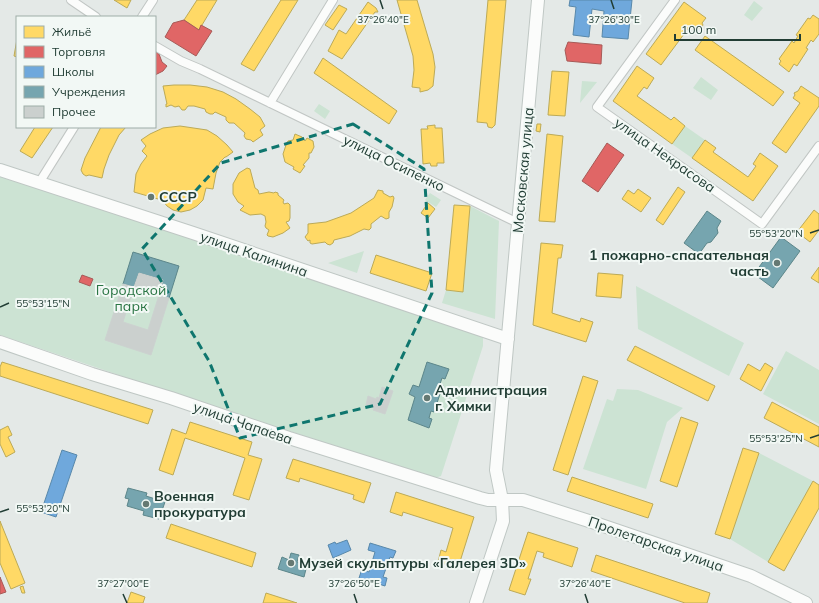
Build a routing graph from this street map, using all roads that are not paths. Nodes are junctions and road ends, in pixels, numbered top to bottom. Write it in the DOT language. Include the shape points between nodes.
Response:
graph roads {
  1 [pos="71,0"];
  2 [pos="153,0"];
  3 [pos="333,0"];
  4 [pos="538,0"];
  5 [pos="675,0"];
  6 [pos="95,16"];
  7 [pos="143,16"];
  8 [pos="156,47"];
  9 [pos="270,103"];
  10 [pos="73,128"];
  11 [pos="819,146"];
  12 [pos="0,170"];
  13 [pos="38,183"];
  14 [pos="518,223"];
  15 [pos="0,342"];
  16 [pos="507,344"];
  17 [pos="502,504"];
  18 [pos="476,603"];
  19 [pos="806,603"];
  1 -- 6 [label="street"];
  2 -- 7 [label="street"];
  3 -- 9 [label="street"];
  4 -- 14 [label="street, Московская улица"];
  5 -- 11 [label="street, улица Некрасова" via="597,107 762,224"];
  8 -- 9 [label="street, улица Осипенко"];
  9 -- 14 [label="street, улица Осипенко"];
  10 -- 13 [label="street"];
  12 -- 13 [label="street, улица Калинина"];
  13 -- 16 [label="street, улица Калинина" via="193,233"];
  14 -- 16 [label="street, Московская улица"];
  15 -- 17 [label="street, улица Чапаева" via="289,438"];
  16 -- 17 [label="street, Московская улица" via="496,470"];
  17 -- 18 [label="street, Московская улица" via="503,521"];
  17 -- 19 [label="street, Пролетарская улица" via="522,500 600,525 751,576"];
}
